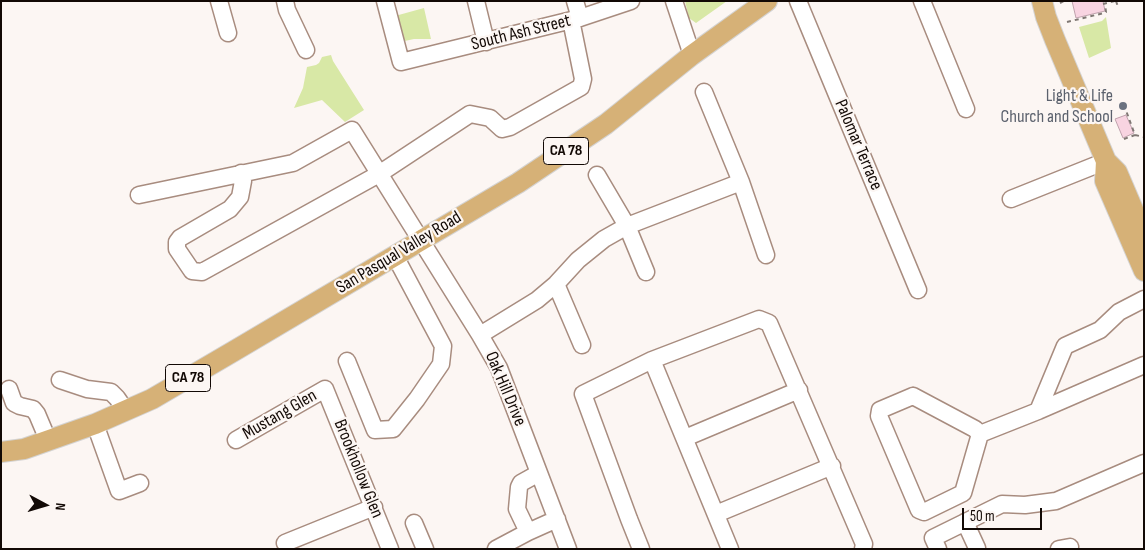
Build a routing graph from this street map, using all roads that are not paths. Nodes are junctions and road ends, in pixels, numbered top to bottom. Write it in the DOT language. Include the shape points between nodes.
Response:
graph roads {
  1 [pos="219,1"];
  2 [pos="285,1"];
  3 [pos="385,1"];
  4 [pos="476,1"];
  5 [pos="575,1"];
  6 [pos="632,1"];
  7 [pos="674,1"];
  8 [pos="767,1"];
  9 [pos="798,1"];
  10 [pos="922,1"];
  11 [pos="1051,2"];
  12 [pos="575,24"];
  13 [pos="228,33"];
  14 [pos="486,42"];
  15 [pos="306,50"];
  16 [pos="692,56"];
  17 [pos="704,92"];
  18 [pos="966,109"];
  19 [pos="1106,161"];
  20 [pos="241,173"];
  21 [pos="379,174"];
  22 [pos="598,175"];
  23 [pos="741,182"];
  24 [pos="139,195"];
  25 [pos="1011,199"];
  26 [pos="1139,211"];
  27 [pos="628,226"];
  28 [pos="1144,235"];
  29 [pos="422,240"];
  30 [pos="766,255"];
  31 [pos="395,256"];
  32 [pos="1144,271"];
  33 [pos="646,272"];
  34 [pos="556,284"];
  35 [pos="918,290"];
  36 [pos="1144,299"];
  37 [pos="480,335"];
  38 [pos="582,346"];
  39 [pos="652,360"];
  40 [pos="347,361"];
  41 [pos="1144,365"];
  42 [pos="60,380"];
  43 [pos="9,389"];
  44 [pos="325,390"];
  45 [pos="799,390"];
  46 [pos="126,411"];
  47 [pos="1038,411"];
  48 [pos="95,424"];
  49 [pos="980,434"];
  50 [pos="685,438"];
  51 [pos="48,440"];
  52 [pos="236,440"];
  53 [pos="1,452"];
  54 [pos="1144,463"];
  55 [pos="832,466"];
  56 [pos="539,473"];
  57 [pos="140,483"];
  58 [pos="374,507"];
  59 [pos="716,514"];
  60 [pos="557,519"];
  61 [pos="965,522"];
  62 [pos="414,523"];
  63 [pos="528,532"];
  64 [pos="285,543"];
  65 [pos="564,547"];
  66 [pos="977,548"];
  67 [pos="390,549"];
  68 [pos="425,549"];
  69 [pos="496,549"];
  70 [pos="641,549"];
  71 [pos="730,549"];
  72 [pos="863,549"];
  73 [pos="938,549"];
  1 -- 13 [label="street"];
  2 -- 15 [label="street"];
  3 -- 14 [label="street, South Ash Street" via="400,62"];
  4 -- 14 [label="street"];
  5 -- 12 [label="street"];
  6 -- 12 [label="street, South Ash Street"];
  7 -- 16 [label="street"];
  8 -- 16 [label="main road, San Pasqual Valley Road / CA 78"];
  9 -- 35 [label="street, Palomar Terrace"];
  10 -- 18 [label="street"];
  11 -- 19 [label="main road" via="1046,17"];
  12 -- 14 [label="street, South Ash Street"];
  12 -- 21 [label="street" via="583,80 581,87 502,129 490,118 470,114"];
  16 -- 29 [label="main road, San Pasqual Valley Road / CA 78" via="606,124 518,183"];
  17 -- 23 [label="street"];
  19 -- 25 [label="street"];
  19 -- 26 [label="main road" via="1117,172"];
  19 -- 32 [label="main road" via="1105,180"];
  20 -- 21 [label="street, Oak Hill Drive" via="292,162 352,130"];
  20 -- 21 [label="street" via="240,197 230,209 177,242 177,249 192,271 202,272"];
  20 -- 24 [label="street"];
  21 -- 29 [label="street, Oak Hill Drive"];
  22 -- 27 [label="street"];
  23 -- 27 [label="street"];
  23 -- 30 [label="street"];
  26 -- 28 [label="main road"];
  27 -- 33 [label="street"];
  27 -- 34 [label="street" via="604,239"];
  29 -- 31 [label="main road, San Pasqual Valley Road / CA 78"];
  29 -- 37 [label="street, Oak Hill Drive"];
  31 -- 40 [label="street" via="443,346 440,364 393,429 375,430"];
  31 -- 46 [label="main road, San Pasqual Valley Road / CA 78" via="152,399"];
  34 -- 37 [label="street" via="537,300"];
  34 -- 38 [label="street"];
  36 -- 47 [label="street" via="1119,312 1100,330 1065,346"];
  37 -- 56 [label="street, Oak Hill Drive" via="499,368"];
  39 -- 45 [label="street" via="759,319 770,323"];
  39 -- 50 [label="street"];
  39 -- 70 [label="street" via="582,394"];
  41 -- 47 [label="street"];
  42 -- 46 [label="street" via="111,392"];
  43 -- 51 [label="street" via="14,403 33,409 37,414"];
  44 -- 52 [label="street, Mustang Glen"];
  44 -- 58 [label="street, Brookhollow Glen"];
  45 -- 50 [label="street"];
  45 -- 55 [label="street"];
  46 -- 48 [label="main road, San Pasqual Valley Road / CA 78"];
  47 -- 49 [label="street"];
  48 -- 51 [label="main road, San Pasqual Valley Road / CA 78"];
  48 -- 57 [label="street" via="119,492"];
  49 -- 49 [label="street" via="913,396 880,410 879,416 919,510 924,512 963,493"];
  50 -- 59 [label="street"];
  51 -- 53 [label="main road, San Pasqual Valley Road / CA 78" via="24,449"];
  54 -- 61 [label="street" via="1056,501 1002,504"];
  55 -- 59 [label="street"];
  55 -- 72 [label="street" via="864,544"];
  56 -- 60 [label="street, Oak Hill Drive"];
  56 -- 63 [label="street" via="519,487 517,509"];
  58 -- 64 [label="street"];
  58 -- 67 [label="street, Brookhollow Glen"];
  59 -- 71 [label="street"];
  60 -- 63 [label="street"];
  60 -- 65 [label="street, Oak Hill Drive"];
  61 -- 66 [label="street"];
  61 -- 73 [label="street" via="933,538"];
  62 -- 68 [label="street"];
  63 -- 69 [label="street"];
}
